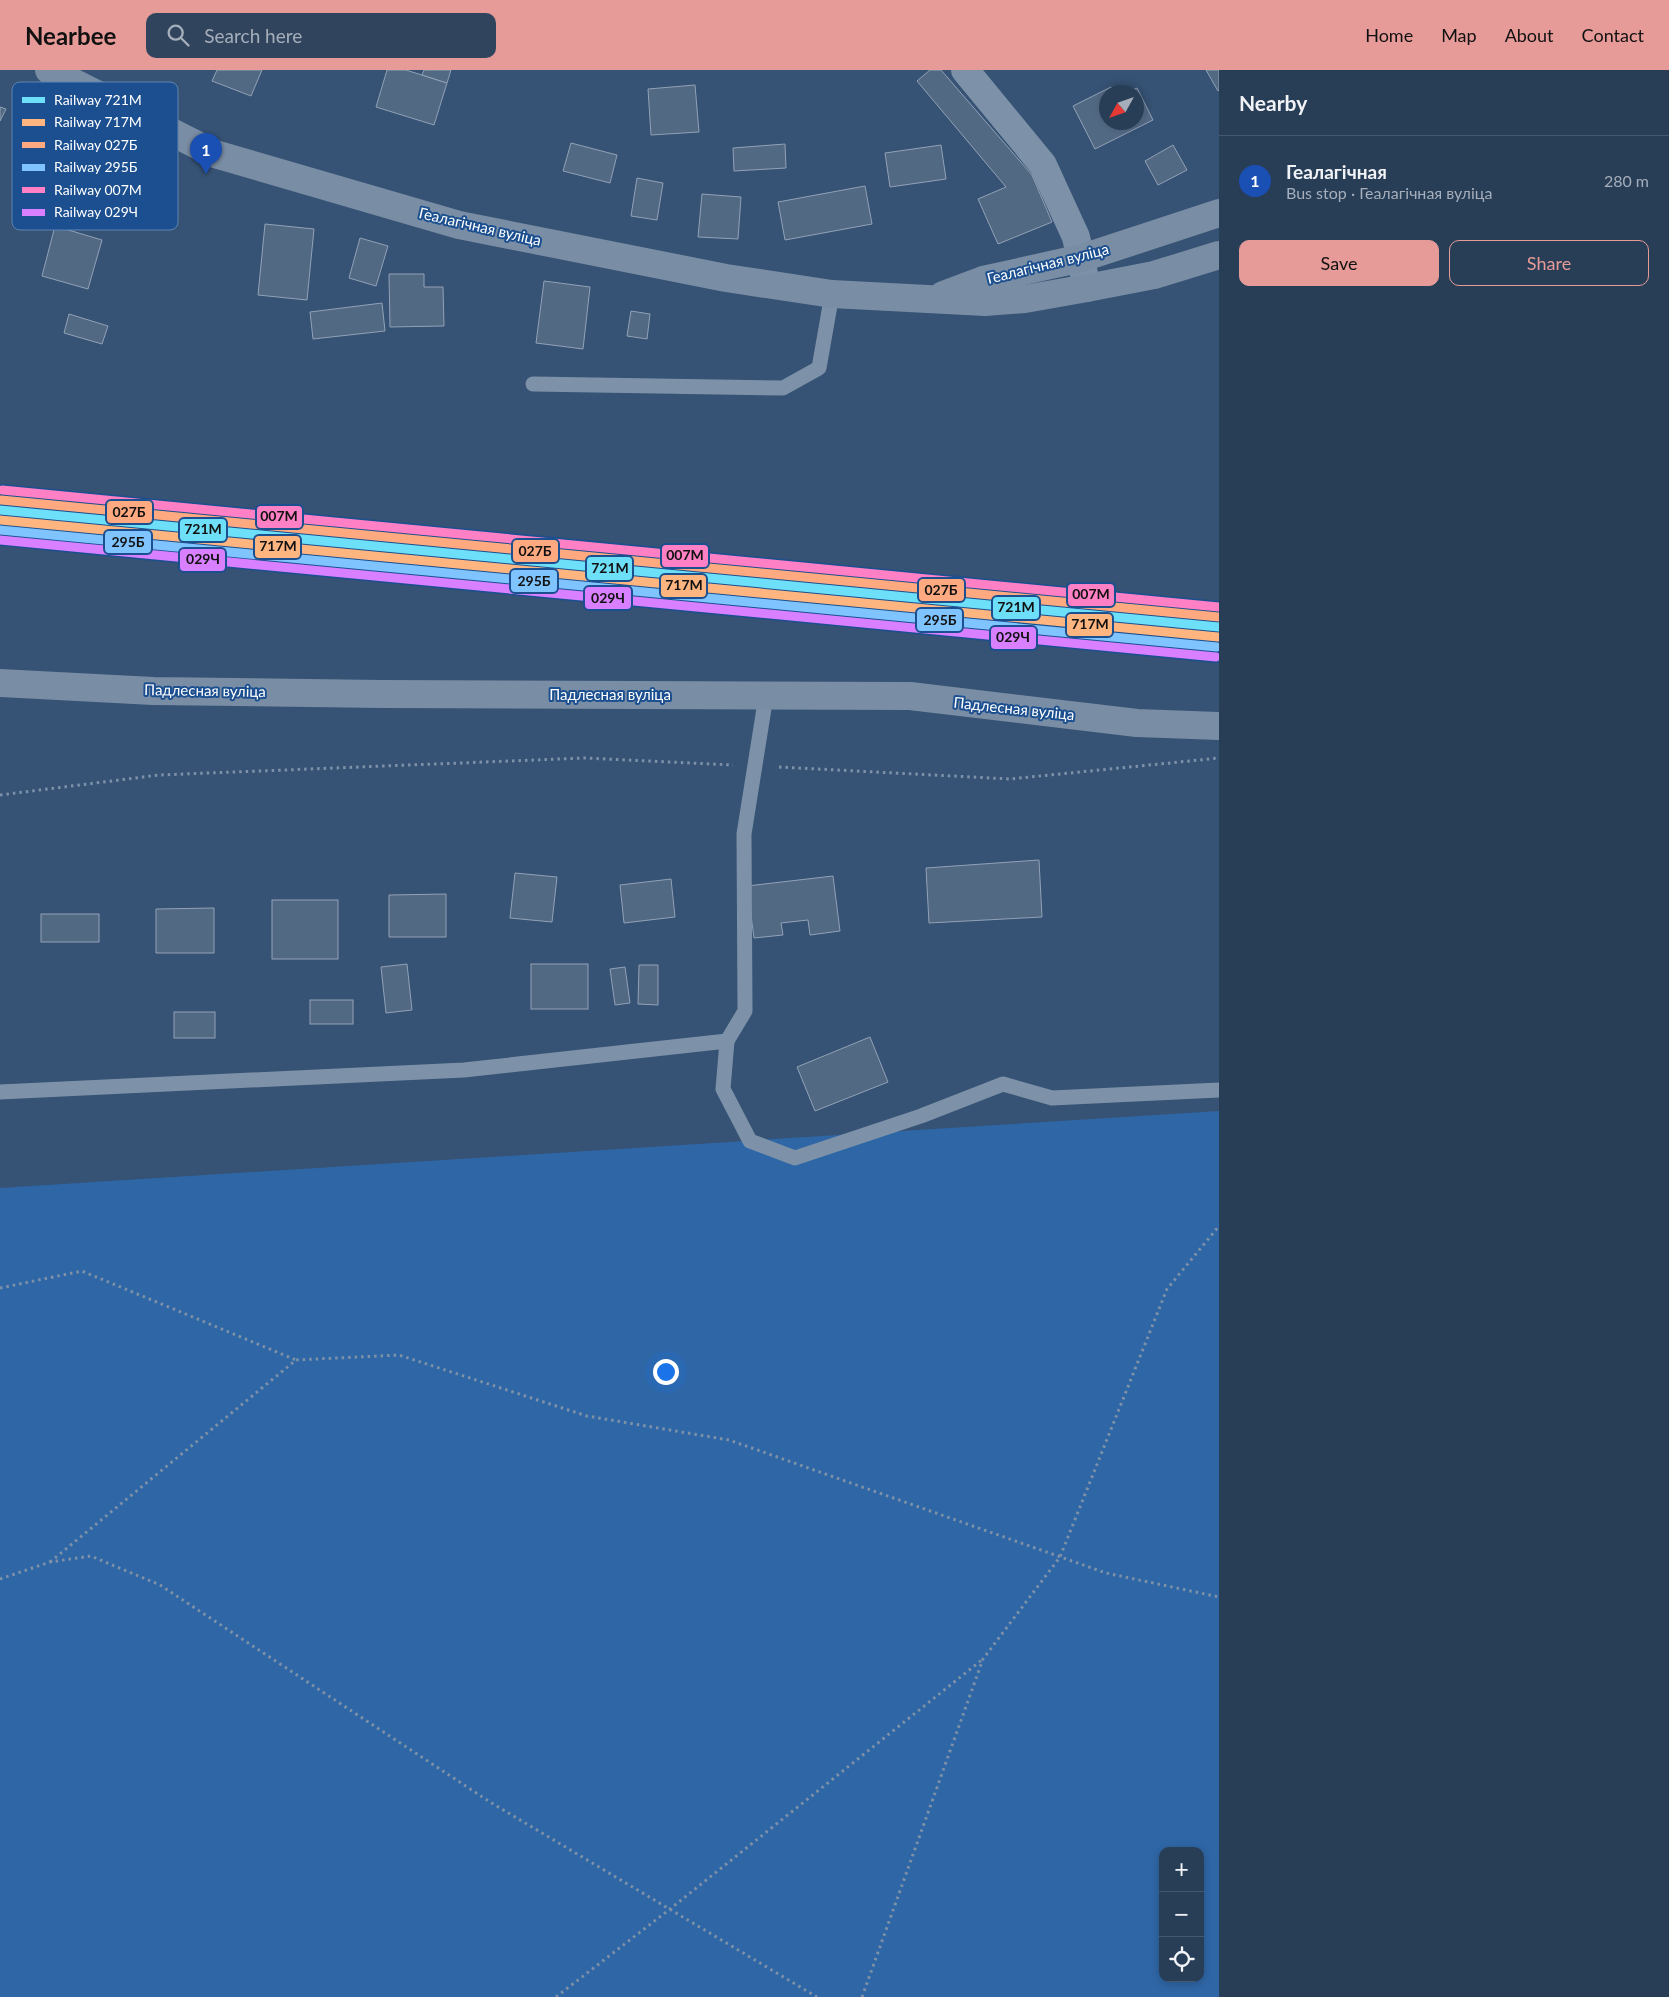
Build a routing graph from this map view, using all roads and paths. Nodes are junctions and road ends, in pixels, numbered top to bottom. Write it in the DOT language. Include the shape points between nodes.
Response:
graph roads {
  1 [pos="965,70"];
  2 [pos="61,73"];
  3 [pos="78,82"];
  4 [pos="178,135"];
  5 [pos="1219,214"];
  6 [pos="1219,255"];
  7 [pos="1082,258"];
  8 [pos="1088,288"];
  9 [pos="832,294"];
  10 [pos="935,298"];
  11 [pos="532,384"];
  12 [pos="0,683"];
  13 [pos="766,696"];
  14 [pos="1219,726"];
  15 [pos="1219,758"];
  16 [pos="754,766"];
  17 [pos="0,795"];
  18 [pos="727,1041"];
  19 [pos="1219,1090"];
  20 [pos="0,1092"];
  21 [pos="1219,1226"];
  22 [pos="0,1288"];
  23 [pos="296,1360"];
  24 [pos="1060,1557"];
  25 [pos="50,1562"];
  26 [pos="0,1579"];
  27 [pos="1219,1596"];
  28 [pos="983,1659"];
  29 [pos="670,1910"];
  30 [pos="556,1997"];
  31 [pos="817,1997"];
  32 [pos="862,1997"];
  1 -- 7 [label="street" via="1043,165 1076,237"];
  2 -- 3 [label="street, Геалагічная вуліца"];
  4 -- 9 [label="street, Геалагічная вуліца" via="215,154 458,226 726,278"];
  5 -- 7 [label="street, Геалагічная вуліца"];
  6 -- 8 [label="street, Геалагічная вуліца" via="1154,275"];
  7 -- 8 [label="street"];
  7 -- 10 [label="street, Геалагічная вуліца" via="983,280"];
  8 -- 10 [label="street, Геалагічная вуліца" via="1025,299"];
  9 -- 10 [label="street, Геалагічная вуліца"];
  9 -- 11 [label="lane" via="819,368 783,388"];
  12 -- 13 [label="street, Падлесная вуліца" via="173,691"];
  13 -- 14 [label="street, Падлесная вуліца" via="910,696 1137,723"];
  13 -- 16 [label="lane"];
  15 -- 16 [label="path" via="1010,778"];
  16 -- 17 [label="path" via="555,759 159,776"];
  16 -- 18 [label="lane" via="744,834 745,1011"];
  18 -- 19 [label="lane" via="723,1089 750,1141 795,1158 921,1116 1003,1084 1052,1098"];
  18 -- 20 [label="lane" via="464,1070"];
  21 -- 24 [label="path" via="1167,1289"];
  22 -- 23 [label="path" via="82,1271"];
  23 -- 24 [label="path" via="399,1355 587,1416 729,1440"];
  23 -- 25 [label="path"];
  24 -- 27 [label="path" via="1106,1573"];
  24 -- 28 [label="path"];
  25 -- 26 [label="path"];
  25 -- 29 [label="path" via="90,1556 160,1585 490,1802"];
  28 -- 29 [label="path"];
  28 -- 32 [label="path"];
  29 -- 30 [label="path"];
  29 -- 31 [label="path"];
}
